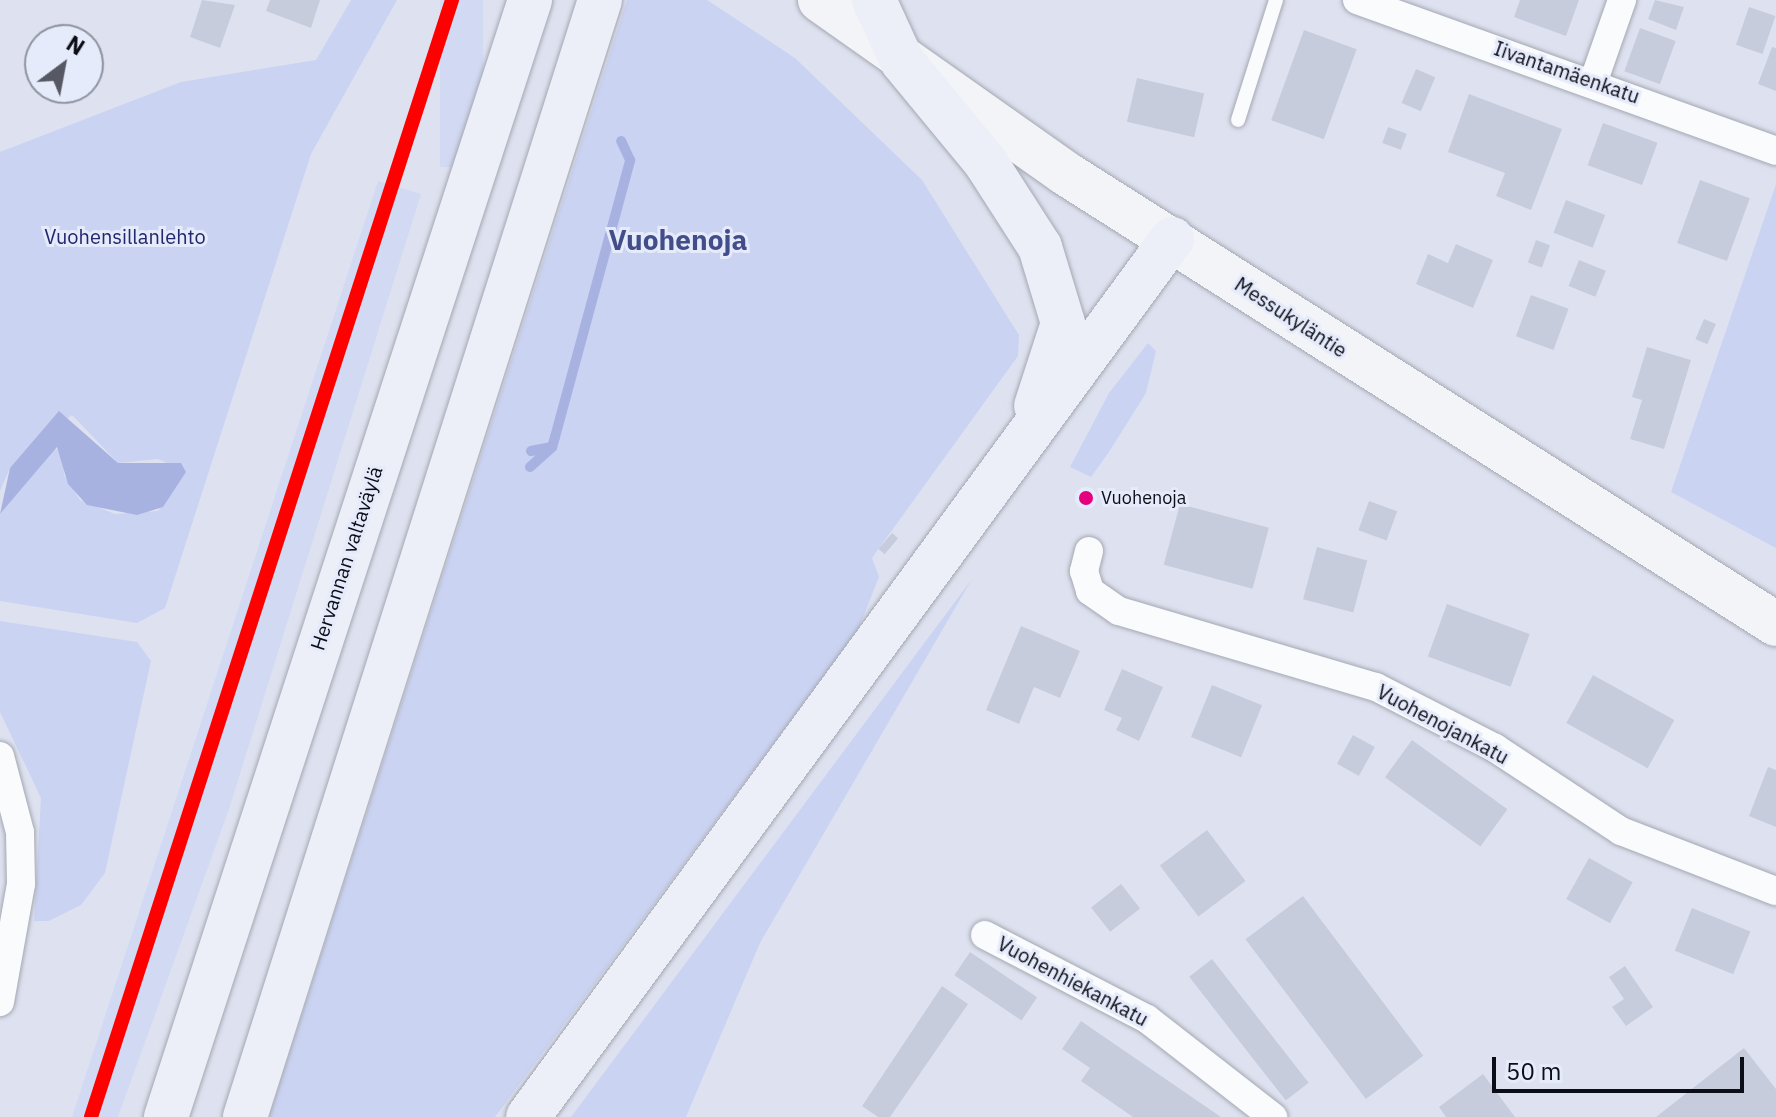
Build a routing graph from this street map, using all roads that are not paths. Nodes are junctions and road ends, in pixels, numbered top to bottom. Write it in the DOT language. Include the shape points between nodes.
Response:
graph roads {
  1 [pos="530,0"];
  2 [pos="600,0"];
  3 [pos="820,0"];
  4 [pos="874,0"];
  5 [pos="1276,0"];
  6 [pos="1357,0"];
  7 [pos="1622,0"];
  8 [pos="902,61"];
  9 [pos="1594,80"];
  10 [pos="1238,120"];
  11 [pos="1776,151"];
  12 [pos="1172,239"];
  13 [pos="1021,451"];
  14 [pos="1089,551"];
  15 [pos="1774,622"];
  16 [pos="0,756"];
  17 [pos="1776,891"];
  18 [pos="985,935"];
  19 [pos="0,1002"];
  20 [pos="166,1117"];
  21 [pos="245,1117"];
  22 [pos="528,1117"];
  23 [pos="1273,1117"];
  1 -- 20 [label="highway, Hervannan valtaväylä"];
  2 -- 21 [label="highway"];
  3 -- 8 [label="main road, Messukyläntie"];
  4 -- 8 [label="highway"];
  5 -- 10 [label="lane"];
  6 -- 9 [label="street, Iivantamäenkatu"];
  7 -- 9 [label="street"];
  8 -- 12 [label="main road, Messukyläntie"];
  8 -- 13 [label="highway" via="1018,211 1055,292 1063,323"];
  9 -- 11 [label="street, Iivantamäenkatu"];
  12 -- 13 [label="highway"];
  12 -- 15 [label="main road, Messukyläntie"];
  13 -- 22 [label="highway"];
  14 -- 17 [label="street, Vuohenojankatu" via="1084,571 1090,591 1119,611 1376,687 1495,748 1621,831"];
  16 -- 19 [label="street" via="20,832 21,884"];
  18 -- 23 [label="street, Vuohenhiekankatu" via="1147,1019"];
}
